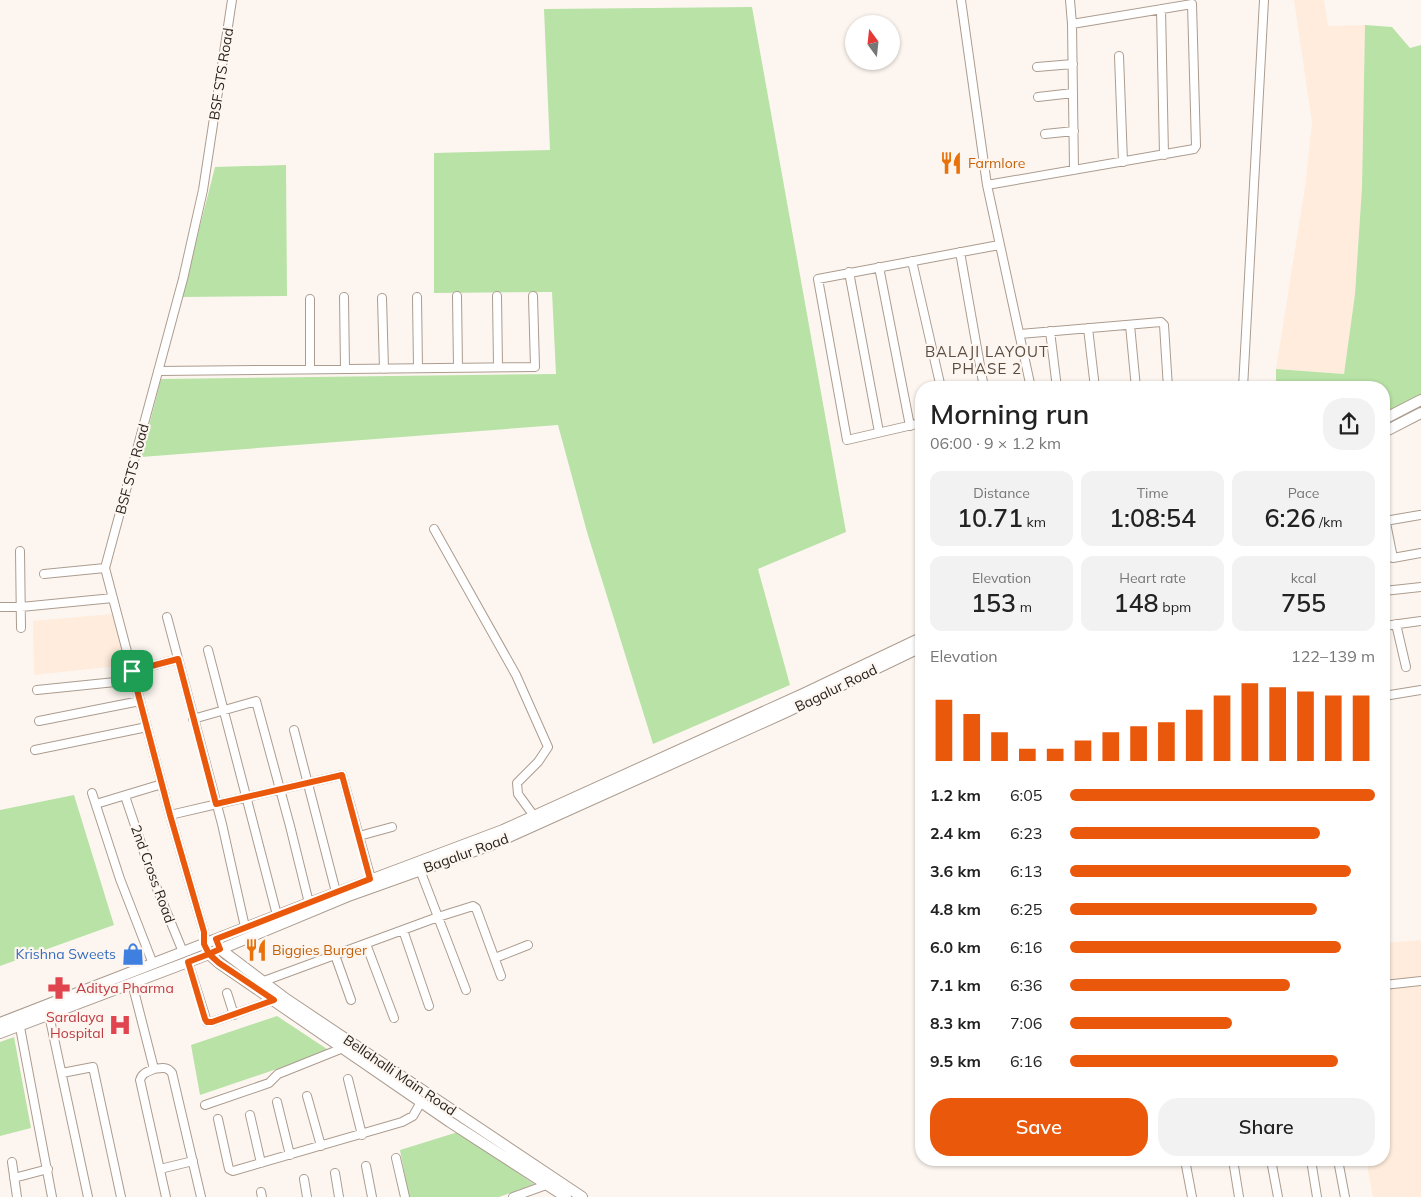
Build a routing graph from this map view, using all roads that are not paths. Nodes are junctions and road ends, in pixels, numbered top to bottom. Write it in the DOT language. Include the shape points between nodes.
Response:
graph roads {
  1 [pos="232,0"];
  2 [pos="961,0"];
  3 [pos="1070,0"];
  4 [pos="1264,0"];
  5 [pos="1192,2"];
  6 [pos="1161,9"];
  7 [pos="1072,24"];
  8 [pos="1119,56"];
  9 [pos="1073,64"];
  10 [pos="1037,67"];
  11 [pos="1073,93"];
  12 [pos="1038,97"];
  13 [pos="1074,131"];
  14 [pos="1045,134"];
  15 [pos="1164,156"];
  16 [pos="1123,162"];
  17 [pos="1074,170"];
  18 [pos="987,185"];
  19 [pos="999,245"];
  20 [pos="960,252"];
  21 [pos="912,261"];
  22 [pos="879,267"];
  23 [pos="849,272"];
  24 [pos="457,296"];
  25 [pos="497,296"];
  26 [pos="534,296"];
  27 [pos="344,297"];
  28 [pos="417,297"];
  29 [pos="382,298"];
  30 [pos="310,299"];
  31 [pos="1130,325"];
  32 [pos="1088,328"];
  33 [pos="1050,331"];
  34 [pos="1020,334"];
  35 [pos="384,368"];
  36 [pos="418,368"];
  37 [pos="458,368"];
  38 [pos="498,368"];
  39 [pos="310,369"];
  40 [pos="346,369"];
  41 [pos="158,371"];
  42 [pos="938,381"];
  43 [pos="983,381"];
  44 [pos="1030,381"];
  45 [pos="1055,381"];
  46 [pos="1094,381"];
  47 [pos="1135,381"];
  48 [pos="1168,381"];
  49 [pos="1244,381"];
  50 [pos="1421,400"];
  51 [pos="1421,413"];
  52 [pos="1390,416"];
  53 [pos="915,425"];
  54 [pos="910,426"];
  55 [pos="1390,429"];
  56 [pos="879,432"];
  57 [pos="1420,515"];
  58 [pos="1390,517"];
  59 [pos="434,529"];
  60 [pos="1390,544"];
  61 [pos="20,551"];
  62 [pos="1421,553"];
  63 [pos="105,568"];
  64 [pos="44,574"];
  65 [pos="1421,587"];
  66 [pos="1390,590"];
  67 [pos="113,598"];
  68 [pos="0,607"];
  69 [pos="21,607"];
  70 [pos="167,618"];
  71 [pos="1421,621"];
  72 [pos="1396,624"];
  73 [pos="1390,625"];
  74 [pos="21,628"];
  75 [pos="915,641"];
  76 [pos="208,650"];
  77 [pos="915,650"];
  78 [pos="178,659"];
  79 [pos="1406,667"];
  80 [pos="132,671"];
  81 [pos="135,680"];
  82 [pos="823,689"];
  83 [pos="37,690"];
  84 [pos="1421,690"];
  85 [pos="1390,695"];
  86 [pos="140,701"];
  87 [pos="224,710"];
  88 [pos="193,718"];
  89 [pos="39,721"];
  90 [pos="147,726"];
  91 [pos="294,730"];
  92 [pos="35,750"];
  93 [pos="308,783"];
  94 [pos="162,784"];
  95 [pos="280,789"];
  96 [pos="92,793"];
  97 [pos="124,796"];
  98 [pos="247,797"];
  99 [pos="96,804"];
  100 [pos="216,804"];
  101 [pos="170,815"];
  102 [pos="534,816"];
  103 [pos="392,827"];
  104 [pos="359,836"];
  105 [pos="420,870"];
  106 [pos="370,879"];
  107 [pos="336,892"];
  108 [pos="309,903"];
  109 [pos="277,915"];
  110 [pos="438,917"];
  111 [pos="245,927"];
  112 [pos="403,930"];
  113 [pos="204,932"];
  114 [pos="216,939"];
  115 [pos="204,944"];
  116 [pos="366,944"];
  117 [pos="528,946"];
  118 [pos="220,949"];
  119 [pos="183,952"];
  120 [pos="209,954"];
  121 [pos="334,955"];
  122 [pos="495,958"];
  123 [pos="188,962"];
  124 [pos="153,964"];
  125 [pos="501,976"];
  126 [pos="1421,981"];
  127 [pos="132,982"];
  128 [pos="264,982"];
  129 [pos="1390,984"];
  130 [pos="466,990"];
  131 [pos="226,993"];
  132 [pos="274,1000"];
  133 [pos="351,1000"];
  134 [pos="430,1006"];
  135 [pos="49,1015"];
  136 [pos="234,1015"];
  137 [pos="394,1018"];
  138 [pos="19,1021"];
  139 [pos="0,1023"];
  140 [pos="0,1033"];
  141 [pos="343,1048"];
  142 [pos="154,1069"];
  143 [pos="62,1073"];
  144 [pos="348,1079"];
  145 [pos="307,1096"];
  146 [pos="276,1102"];
  147 [pos="421,1102"];
  148 [pos="205,1105"];
  149 [pos="250,1115"];
  150 [pos="218,1119"];
  151 [pos="362,1135"];
  152 [pos="321,1146"];
  153 [pos="290,1155"];
  154 [pos="396,1158"];
  155 [pos="193,1161"];
  156 [pos="12,1162"];
  157 [pos="261,1162"];
  158 [pos="366,1166"];
  159 [pos="1186,1166"];
  160 [pos="1233,1166"];
  161 [pos="1272,1166"];
  162 [pos="1312,1166"];
  163 [pos="1339,1166"];
  164 [pos="48,1169"];
  165 [pos="160,1169"];
  166 [pos="335,1173"];
  167 [pos="14,1178"];
  168 [pos="304,1179"];
  169 [pos="558,1181"];
  170 [pos="547,1184"];
  171 [pos="17,1197"];
  172 [pos="52,1197"];
  173 [pos="88,1197"];
  174 [pos="121,1197"];
  175 [pos="166,1197"];
  176 [pos="202,1197"];
  177 [pos="307,1197"];
  178 [pos="339,1197"];
  179 [pos="372,1197"];
  180 [pos="405,1197"];
  181 [pos="513,1197"];
  182 [pos="566,1197"];
  183 [pos="582,1197"];
  184 [pos="1192,1197"];
  185 [pos="1240,1197"];
  186 [pos="1278,1197"];
  187 [pos="1317,1197"];
  188 [pos="1345,1197"];
  1 -- 41 [label="street, BSF STS Road" via="203,190"];
  2 -- 18 [label="street"];
  3 -- 7 [label="street"];
  4 -- 49 [label="street"];
  5 -- 6 [label="street"];
  5 -- 15 [label="street" via="1196,146 1192,151"];
  6 -- 7 [label="street"];
  6 -- 15 [label="street"];
  7 -- 9 [label="street"];
  8 -- 16 [label="street"];
  9 -- 10 [label="street"];
  9 -- 11 [label="street"];
  11 -- 12 [label="street"];
  11 -- 13 [label="street"];
  13 -- 14 [label="street"];
  13 -- 17 [label="street"];
  15 -- 16 [label="street"];
  16 -- 17 [label="street"];
  17 -- 18 [label="street"];
  18 -- 19 [label="street"];
  19 -- 20 [label="street"];
  19 -- 34 [label="street"];
  20 -- 21 [label="street"];
  20 -- 43 [label="street"];
  21 -- 22 [label="street"];
  21 -- 42 [label="street"];
  22 -- 23 [label="street"];
  22 -- 54 [label="street"];
  23 -- 56 [label="street"];
  23 -- 56 [label="street" via="818,279 847,440"];
  24 -- 37 [label="street"];
  25 -- 38 [label="street"];
  26 -- 38 [label="street" via="535,367"];
  27 -- 40 [label="street"];
  28 -- 36 [label="street"];
  29 -- 35 [label="street"];
  30 -- 39 [label="street"];
  31 -- 32 [label="street"];
  31 -- 47 [label="street"];
  31 -- 48 [label="street" via="1161,322 1164,325"];
  32 -- 33 [label="street"];
  32 -- 46 [label="street"];
  33 -- 34 [label="street"];
  33 -- 45 [label="street"];
  34 -- 44 [label="street"];
  35 -- 36 [label="street"];
  35 -- 40 [label="street"];
  36 -- 37 [label="street"];
  37 -- 38 [label="street"];
  39 -- 40 [label="street"];
  39 -- 41 [label="street"];
  41 -- 63 [label="street, BSF STS Road"];
  50 -- 52 [label="main road"];
  51 -- 55 [label="main road"];
  53 -- 54 [label="street"];
  54 -- 56 [label="street"];
  57 -- 58 [label="street"];
  59 -- 102 [label="street" via="516,675 548,747 518,783 518,794"];
  60 -- 62 [label="street" via="1393,558"];
  61 -- 69 [label="street"];
  63 -- 64 [label="street"];
  63 -- 67 [label="street, BSF STS Road"];
  65 -- 66 [label="street"];
  67 -- 69 [label="street"];
  67 -- 80 [label="street, BSF STS Road"];
  68 -- 69 [label="street"];
  69 -- 74 [label="street"];
  70 -- 78 [label="street"];
  71 -- 72 [label="street"];
  72 -- 73 [label="street"];
  72 -- 79 [label="street"];
  75 -- 82 [label="main road, Bagalur Road"];
  76 -- 87 [label="street"];
  77 -- 82 [label="main road, Bagalur Road"];
  78 -- 80 [label="street"];
  78 -- 88 [label="street"];
  80 -- 81 [label="street, BSF STS Road"];
  81 -- 83 [label="street"];
  81 -- 86 [label="street, BSF STS Road"];
  82 -- 102 [label="main road, Bagalur Road"];
  82 -- 105 [label="main road, Bagalur Road" via="550,820 491,846"];
  84 -- 85 [label="street"];
  86 -- 89 [label="street"];
  86 -- 90 [label="street, BSF STS Road"];
  87 -- 88 [label="street"];
  87 -- 95 [label="street" via="256,702"];
  87 -- 98 [label="street"];
  88 -- 100 [label="street"];
  90 -- 92 [label="street"];
  90 -- 94 [label="street, BSF STS Road"];
  91 -- 93 [label="street"];
  93 -- 95 [label="street"];
  93 -- 104 [label="street" via="342,775"];
  93 -- 107 [label="street"];
  94 -- 97 [label="street"];
  94 -- 101 [label="street, BSF STS Road"];
  95 -- 98 [label="street"];
  95 -- 108 [label="street"];
  96 -- 99 [label="street"];
  97 -- 99 [label="street"];
  97 -- 119 [label="street, 2nd Cross Road"];
  98 -- 100 [label="street"];
  98 -- 109 [label="street"];
  99 -- 124 [label="street" via="120,879"];
  100 -- 101 [label="street"];
  100 -- 111 [label="street"];
  101 -- 113 [label="street, BSF STS Road"];
  102 -- 106 [label="main road, Bagalur Road"];
  103 -- 104 [label="street"];
  104 -- 106 [label="street"];
  105 -- 110 [label="street"];
  105 -- 118 [label="main road, Bagalur Road"];
  106 -- 107 [label="main road, Bagalur Road"];
  107 -- 108 [label="main road, Bagalur Road"];
  108 -- 109 [label="main road, Bagalur Road"];
  109 -- 111 [label="main road, Bagalur Road"];
  110 -- 112 [label="street"];
  110 -- 122 [label="street" via="475,906"];
  110 -- 130 [label="street"];
  111 -- 114 [label="main road, Bagalur Road"];
  112 -- 116 [label="street"];
  112 -- 134 [label="street"];
  113 -- 114 [label="street"];
  113 -- 115 [label="street, BSF STS Road"];
  114 -- 115 [label="main road, Bagalur Road"];
  114 -- 118 [label="main road"];
  115 -- 119 [label="main road, Bagalur Road"];
  115 -- 120 [label="main road"];
  116 -- 121 [label="street"];
  116 -- 137 [label="street"];
  117 -- 122 [label="street"];
  118 -- 120 [label="main road, Bagalur Road"];
  118 -- 128 [label="main road, Bellahalli Main Road"];
  119 -- 124 [label="main road, Bagalur Road"];
  120 -- 123 [label="main road, Bagalur Road"];
  120 -- 132 [label="main road, Bellahalli Main Road"];
  121 -- 128 [label="street"];
  121 -- 133 [label="street"];
  122 -- 125 [label="street"];
  123 -- 127 [label="main road, Bagalur Road"];
  123 -- 136 [label="street" via="206,1021"];
  124 -- 138 [label="main road, Bagalur Road"];
  126 -- 129 [label="street"];
  127 -- 135 [label="main road, Bagalur Road"];
  127 -- 142 [label="street"];
  128 -- 169 [label="main road, Bellahalli Main Road"];
  131 -- 136 [label="street"];
  132 -- 136 [label="street"];
  132 -- 141 [label="main road, Bellahalli Main Road"];
  135 -- 138 [label="main road, Bagalur Road"];
  135 -- 143 [label="street"];
  138 -- 139 [label="main road, Bagalur Road"];
  138 -- 140 [label="main road, Bagalur Road"];
  138 -- 164 [label="street"];
  141 -- 147 [label="main road, Bellahalli Main Road"];
  141 -- 148 [label="street" via="278,1074 270,1083"];
  142 -- 155 [label="street" via="170,1069 172,1073"];
  142 -- 165 [label="street" via="145,1072 140,1080"];
  143 -- 173 [label="street"];
  143 -- 174 [label="street" via="94,1067"];
  144 -- 151 [label="street"];
  145 -- 152 [label="street"];
  146 -- 153 [label="street"];
  147 -- 151 [label="street" via="408,1120"];
  147 -- 170 [label="main road, Bellahalli Main Road"];
  149 -- 157 [label="street"];
  150 -- 157 [label="street" via="229,1169 233,1171"];
  151 -- 152 [label="street"];
  152 -- 153 [label="street"];
  153 -- 157 [label="street"];
  154 -- 180 [label="street"];
  155 -- 165 [label="street"];
  155 -- 176 [label="street"];
  156 -- 167 [label="street"];
  158 -- 179 [label="street"];
  159 -- 184 [label="street"];
  160 -- 185 [label="street"];
  161 -- 186 [label="street"];
  162 -- 187 [label="street"];
  163 -- 188 [label="street"];
  164 -- 167 [label="street"];
  164 -- 172 [label="street"];
  165 -- 175 [label="street"];
  166 -- 178 [label="street"];
  167 -- 171 [label="street"];
  168 -- 177 [label="street"];
  169 -- 170 [label="street"];
  169 -- 183 [label="main road, Bellahalli Main Road"];
  170 -- 181 [label="street"];
  170 -- 182 [label="main road, Bellahalli Main Road"];
}
